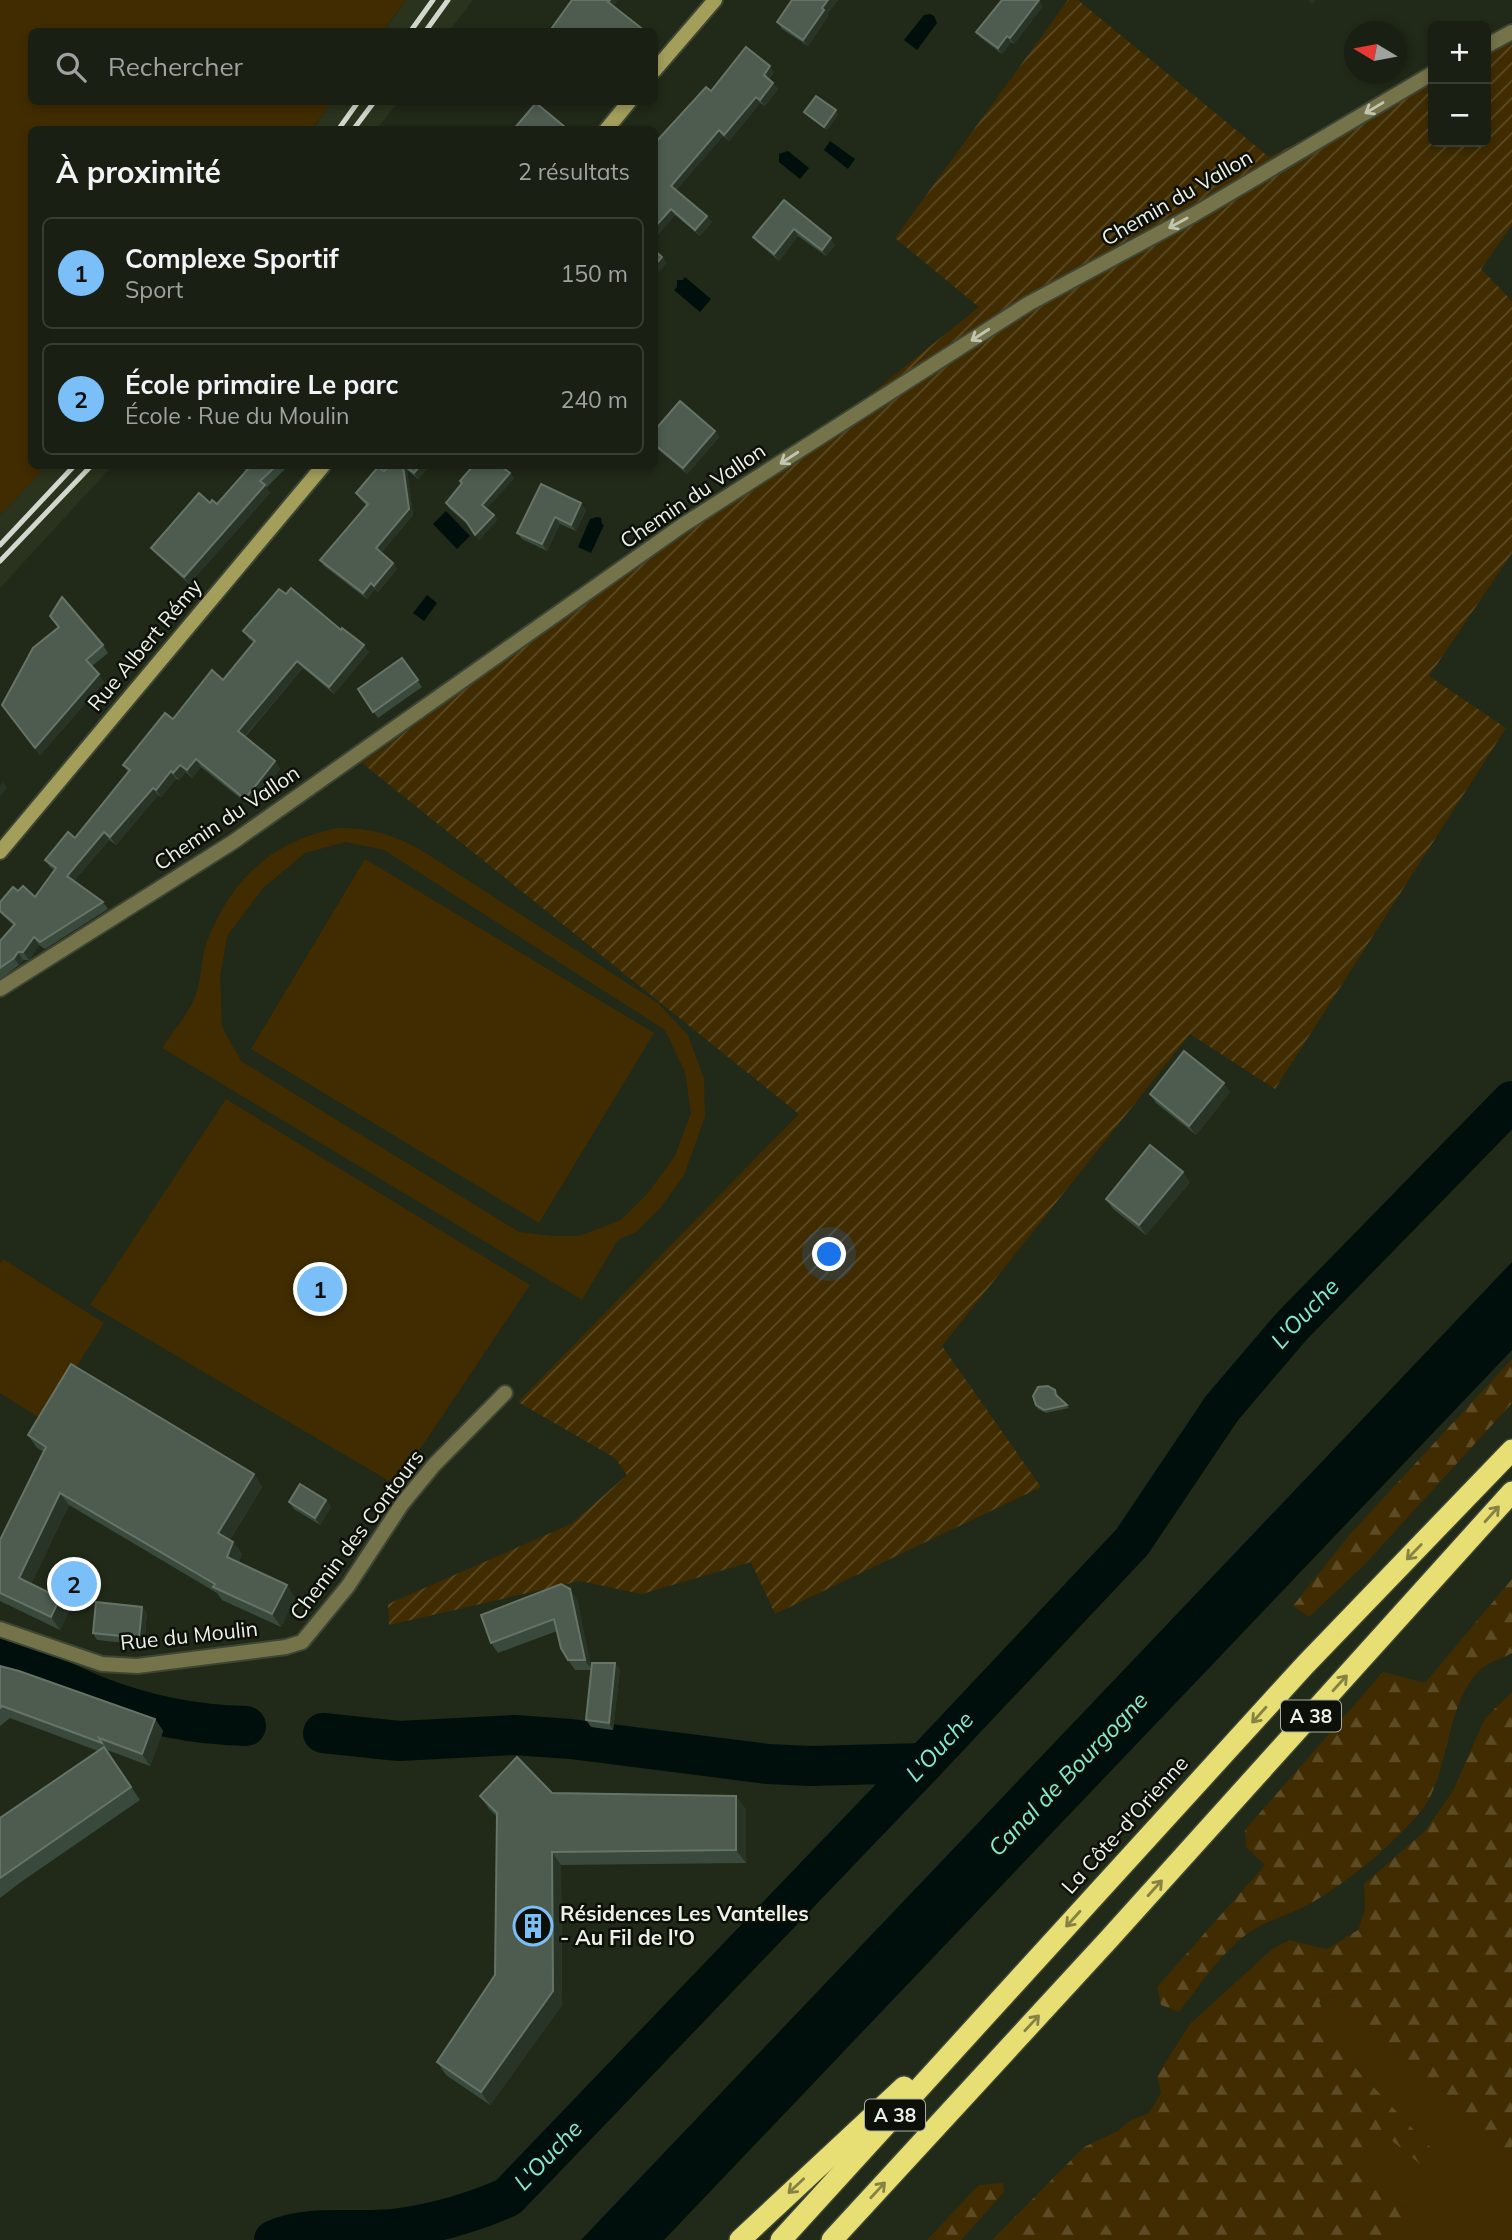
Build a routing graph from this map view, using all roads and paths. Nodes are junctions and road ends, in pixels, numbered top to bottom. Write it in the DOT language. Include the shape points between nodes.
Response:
graph roads {
  1 [pos="715,0"];
  2 [pos="1512,32"];
  3 [pos="1491,43"];
  4 [pos="658,66"];
  5 [pos="1428,76"];
  6 [pos="627,105"];
  7 [pos="609,126"];
  8 [pos="320,469"];
  9 [pos="0,852"];
  10 [pos="0,989"];
  11 [pos="505,1393"];
  12 [pos="1512,1450"];
  13 [pos="1512,1492"];
  14 [pos="0,1629"];
  15 [pos="303,1642"];
  16 [pos="1008,1990"];
  17 [pos="740,2240"];
  18 [pos="781,2240"];
  19 [pos="832,2240"];
  1 -- 4 [label="main road"];
  2 -- 3 [label="street"];
  5 -- 10 [label="street, Chemin du Vallon, one-way" via="1194,215 1028,304 683,525 233,842"];
  6 -- 7 [label="main road"];
  8 -- 9 [label="main road, Rue Albert Rémy"];
  11 -- 15 [label="street, Chemin des Contours" via="402,1504 348,1586"];
  12 -- 16 [label="highway, La Côte-d'Orienne / A 38, one-way" via="1305,1665"];
  19 -- 13 [label="highway, A 38, one-way"];
  14 -- 15 [label="street, Rue du Moulin" via="102,1664 138,1667"];
  16 -- 17 [label="highway, one-way"];
  16 -- 18 [label="highway, La Côte-d'Orienne / A 38"];
}
